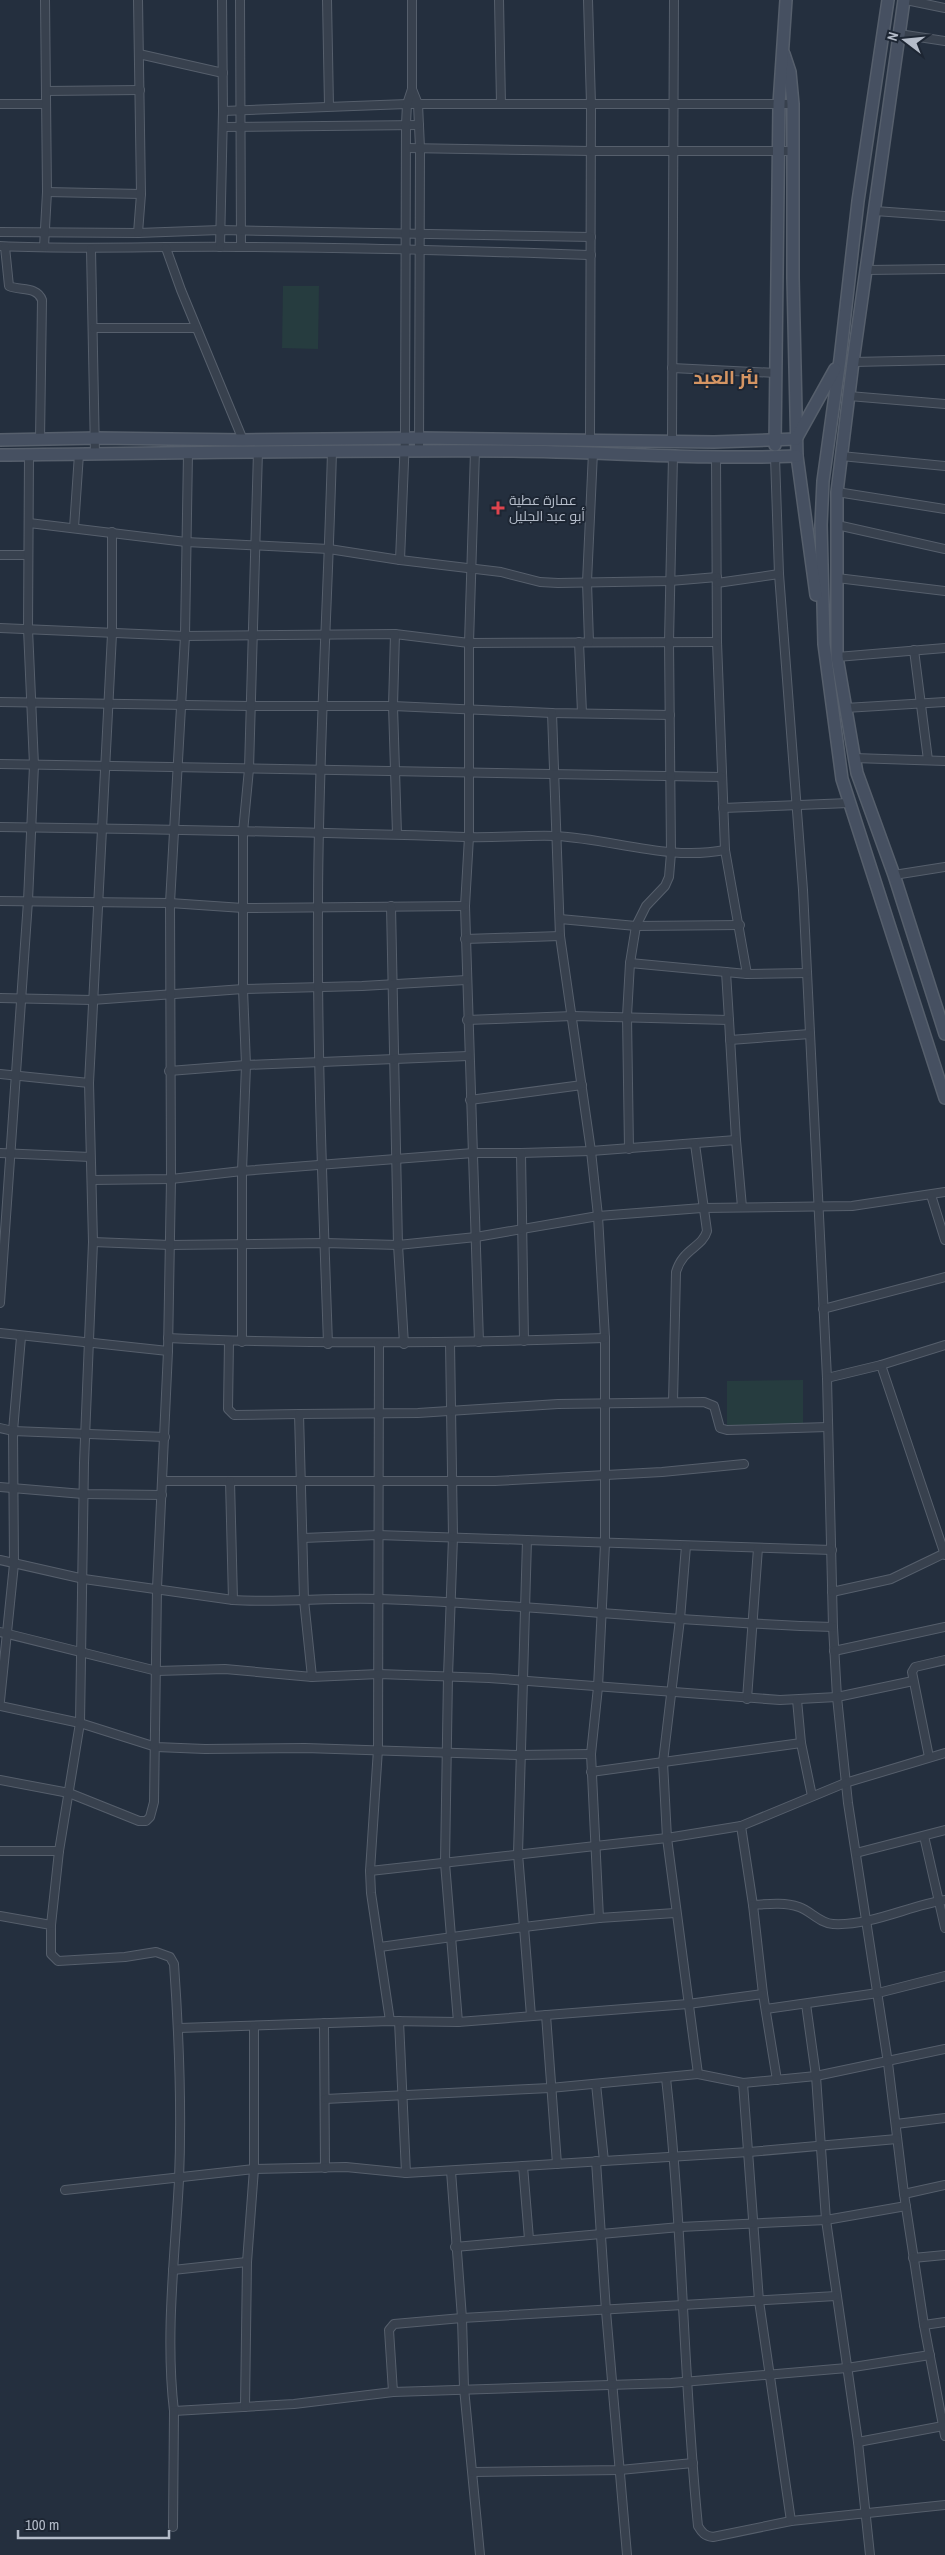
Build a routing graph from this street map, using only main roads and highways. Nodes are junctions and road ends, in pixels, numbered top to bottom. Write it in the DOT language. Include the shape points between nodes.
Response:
graph roads {
  1 [pos="786,0"];
  2 [pos="888,0"];
  3 [pos="905,0"];
  4 [pos="784,54"];
  5 [pos="873,104"];
  6 [pos="889,105"];
  7 [pos="792,278"];
  8 [pos="777,279"];
  9 [pos="840,359"];
  10 [pos="776,439"];
  11 [pos="796,439"];
  12 [pos="828,439"];
  13 [pos="0,440"];
  14 [pos="843,441"];
  15 [pos="0,455"];
  16 [pos="797,456"];
  17 [pos="775,457"];
  18 [pos="824,644"];
  19 [pos="945,1034"];
  20 [pos="945,1098"];
  1 -- 4 [label="main road"];
  2 -- 5 [label="main road"];
  3 -- 6 [label="main road"];
  4 -- 7 [label="main road" via="790,72 793,104"];
  4 -- 8 [label="main road" via="778,104"];
  5 -- 6 [label="main road"];
  5 -- 9 [label="main road"];
  6 -- 14 [label="main road"];
  7 -- 8 [label="main road"];
  7 -- 11 [label="main road"];
  8 -- 10 [label="main road"];
  9 -- 11 [label="main road"];
  9 -- 12 [label="main road"];
  10 -- 11 [label="main road"];
  10 -- 13 [label="main road"];
  10 -- 17 [label="main road"];
  11 -- 16 [label="main road"];
  12 -- 14 [label="main road"];
  12 -- 18 [label="main road" via="821,502"];
  14 -- 19 [label="main road" via="837,492 837,656 845,708 857,773"];
  15 -- 17 [label="main road" via="475,451"];
  16 -- 17 [label="main road"];
  16 -- 18 [label="main road"];
  18 -- 20 [label="main road" via="842,780"];
}
